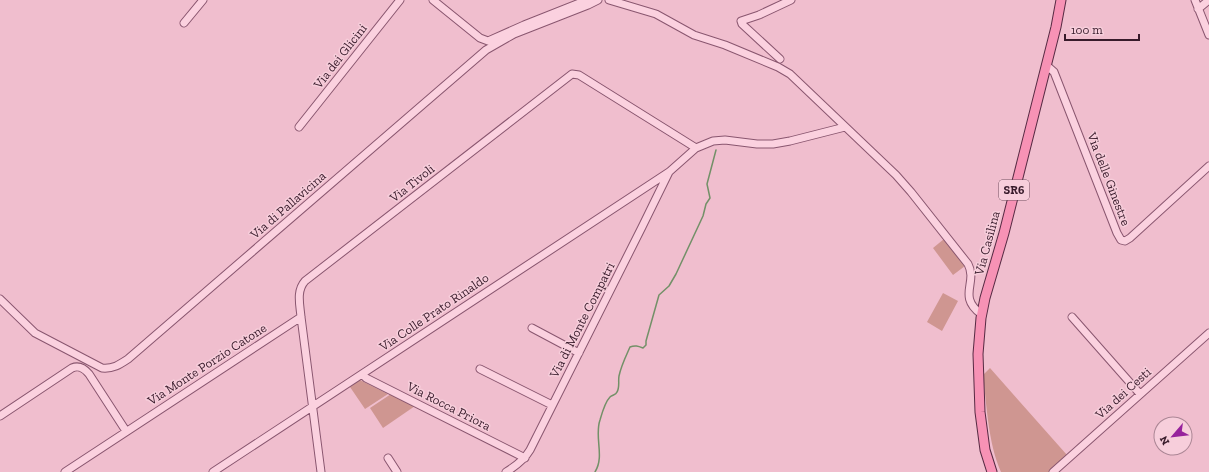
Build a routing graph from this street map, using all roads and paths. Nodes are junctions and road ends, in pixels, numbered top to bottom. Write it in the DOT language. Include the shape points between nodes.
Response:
graph roads {
  1 [pos="203,0"];
  2 [pos="400,0"];
  3 [pos="433,0"];
  4 [pos="587,0"];
  5 [pos="598,0"];
  6 [pos="609,0"];
  7 [pos="791,0"];
  8 [pos="1061,0"];
  9 [pos="1195,0"];
  10 [pos="1209,0"];
  11 [pos="1198,9"];
  12 [pos="184,23"];
  13 [pos="1209,35"];
  14 [pos="780,59"];
  15 [pos="1046,65"];
  16 [pos="846,126"];
  17 [pos="299,127"];
  18 [pos="696,148"];
  19 [pos="1209,166"];
  20 [pos="668,172"];
  21 [pos="0,299"];
  22 [pos="981,314"];
  23 [pos="301,316"];
  24 [pos="1072,317"];
  25 [pos="532,328"];
  26 [pos="1209,333"];
  27 [pos="579,353"];
  28 [pos="480,369"];
  29 [pos="362,374"];
  30 [pos="1140,394"];
  31 [pos="552,405"];
  32 [pos="312,407"];
  33 [pos="0,416"];
  34 [pos="126,431"];
  35 [pos="388,458"];
  36 [pos="525,458"];
  37 [pos="65,472"];
  38 [pos="213,472"];
  39 [pos="321,472"];
  40 [pos="397,472"];
  41 [pos="506,472"];
  42 [pos="992,472"];
  43 [pos="1053,472"];
  1 -- 12 [label="street"];
  2 -- 17 [label="street, Via dei Glicini"];
  3 -- 4 [label="street" via="480,38 488,41"];
  5 -- 21 [label="street, Via di Pallavicina" via="514,34 486,50 118,366 102,368 35,333"];
  6 -- 16 [label="street" via="651,12 694,35 783,69"];
  7 -- 14 [label="street" via="741,21"];
  8 -- 15 [label="main road, Via Casilina / SR6"];
  9 -- 11 [label="street"];
  10 -- 11 [label="street"];
  11 -- 13 [label="street"];
  15 -- 19 [label="street, Via delle Ginestre" via="1054,72 1121,240 1130,238"];
  15 -- 22 [label="main road, Via Casilina / SR6"];
  16 -- 18 [label="street, Via Colle Prato Rinaldo" via="773,144 718,140"];
  16 -- 22 [label="street" via="907,187 967,262 971,274 969,298"];
  18 -- 20 [label="street, Via Colle Prato Rinaldo"];
  18 -- 23 [label="street, Via Tivoli" via="579,75 572,74 305,281 299,291"];
  20 -- 27 [label="street, Via di Monte Compatri"];
  20 -- 29 [label="street, Via Colle Prato Rinaldo"];
  22 -- 42 [label="main road, Via Casilina / SR6" via="978,358 980,412 985,450"];
  23 -- 32 [label="street, Via Tivoli"];
  23 -- 34 [label="street, Via Monte Porzio Catone"];
  24 -- 30 [label="street"];
  25 -- 27 [label="street"];
  26 -- 30 [label="street, Via dei Cesti"];
  27 -- 31 [label="street, Via di Monte Compatri"];
  28 -- 31 [label="street"];
  29 -- 32 [label="street, Via Colle Prato Rinaldo"];
  29 -- 36 [label="street, Via Rocca Priora"];
  30 -- 43 [label="street, Via dei Cesti"];
  31 -- 36 [label="street, Via di Monte Compatri"];
  32 -- 38 [label="street, Via Colle Prato Rinaldo"];
  32 -- 39 [label="street, Via Tivoli"];
  33 -- 34 [label="street" via="78,366 89,374"];
  34 -- 37 [label="street, Via Monte Porzio Catone"];
  35 -- 40 [label="street"];
  36 -- 41 [label="street, Via di Monte Compatri"];
}
